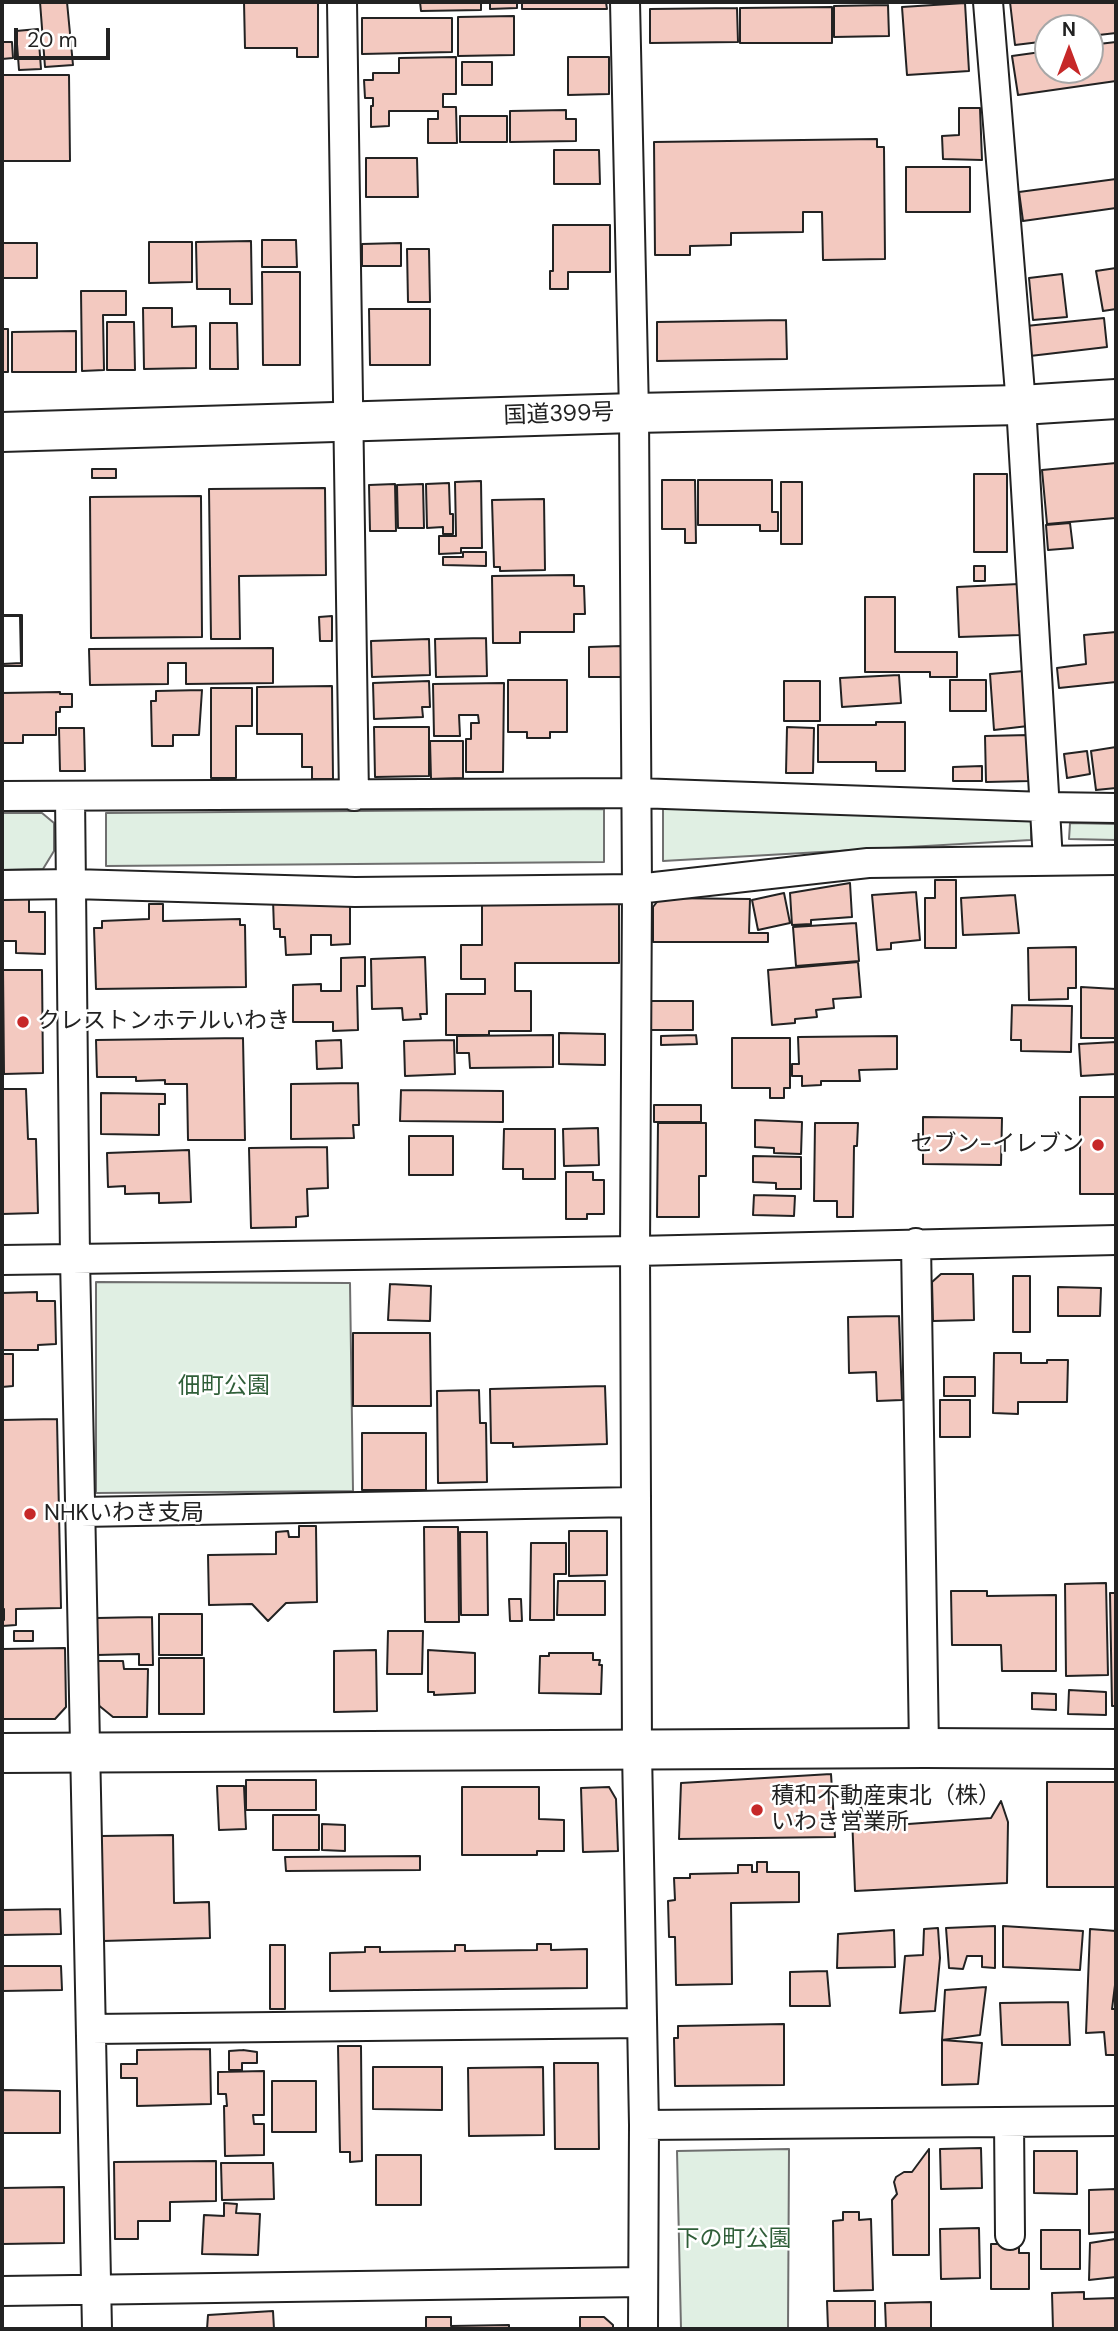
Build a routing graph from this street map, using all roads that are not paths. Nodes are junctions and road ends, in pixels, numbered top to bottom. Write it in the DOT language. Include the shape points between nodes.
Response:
graph roads {
  1 [pos="342,2"];
  2 [pos="625,2"];
  3 [pos="988,2"];
  4 [pos="1116,399"];
  5 [pos="1021,405"];
  6 [pos="634,413"];
  7 [pos="348,423"];
  8 [pos="2,432"];
  9 [pos="636,793"];
  10 [pos="2,796"];
  11 [pos="70,796"];
  12 [pos="354,796"];
  13 [pos="1045,807"];
  14 [pos="1116,808"];
  15 [pos="1116,860"];
  16 [pos="1048,861"];
  17 [pos="72,884"];
  18 [pos="2,885"];
  19 [pos="637,888"];
  20 [pos="1116,1240"];
  21 [pos="916,1243"];
  22 [pos="635,1251"];
  23 [pos="75,1258"];
  24 [pos="2,1260"];
  25 [pos="636,1502"];
  26 [pos="81,1512"];
  27 [pos="924,1748"];
  28 [pos="1116,1749"];
  29 [pos="86,1751"];
  30 [pos="637,1751"];
  31 [pos="2,1753"];
  32 [pos="642,2023"];
  33 [pos="92,2029"];
  34 [pos="1116,2121"];
  35 [pos="1009,2122"];
  36 [pos="644,2125"];
  37 [pos="1010,2235"];
  38 [pos="642,2282"];
  39 [pos="96,2288"];
  40 [pos="2,2291"];
  41 [pos="97,2329"];
  42 [pos="643,2329"];
  1 -- 7 [label="street"];
  2 -- 6 [label="street"];
  3 -- 5 [label="street"];
  4 -- 5 [label="main road, 国道399号"];
  5 -- 6 [label="main road, 国道399号"];
  5 -- 13 [label="street"];
  6 -- 7 [label="main road, 国道399号"];
  6 -- 9 [label="street"];
  7 -- 8 [label="main road, 国道399号"];
  7 -- 12 [label="street"];
  9 -- 12 [label="street"];
  9 -- 13 [label="street"];
  9 -- 19 [label="street"];
  10 -- 11 [label="street"];
  11 -- 12 [label="street"];
  11 -- 17 [label="street"];
  13 -- 14 [label="street"];
  13 -- 16 [label="street"];
  15 -- 16 [label="street"];
  16 -- 19 [label="street" via="868,863"];
  17 -- 18 [label="street"];
  17 -- 19 [label="street" via="355,892"];
  17 -- 23 [label="street"];
  19 -- 22 [label="street"];
  20 -- 21 [label="street"];
  21 -- 22 [label="street"];
  21 -- 27 [label="street"];
  22 -- 23 [label="street"];
  22 -- 25 [label="street"];
  23 -- 24 [label="street"];
  23 -- 26 [label="street"];
  25 -- 26 [label="street"];
  25 -- 30 [label="street"];
  26 -- 29 [label="street"];
  27 -- 28 [label="main road"];
  27 -- 30 [label="main road"];
  29 -- 30 [label="main road"];
  29 -- 31 [label="main road"];
  29 -- 33 [label="street"];
  30 -- 32 [label="street"];
  32 -- 33 [label="street"];
  32 -- 36 [label="street"];
  33 -- 39 [label="street"];
  34 -- 35 [label="street"];
  35 -- 36 [label="street"];
  35 -- 37 [label="street"];
  36 -- 38 [label="street"];
  38 -- 39 [label="street"];
  38 -- 42 [label="street"];
  39 -- 40 [label="street"];
  39 -- 41 [label="street"];
}
